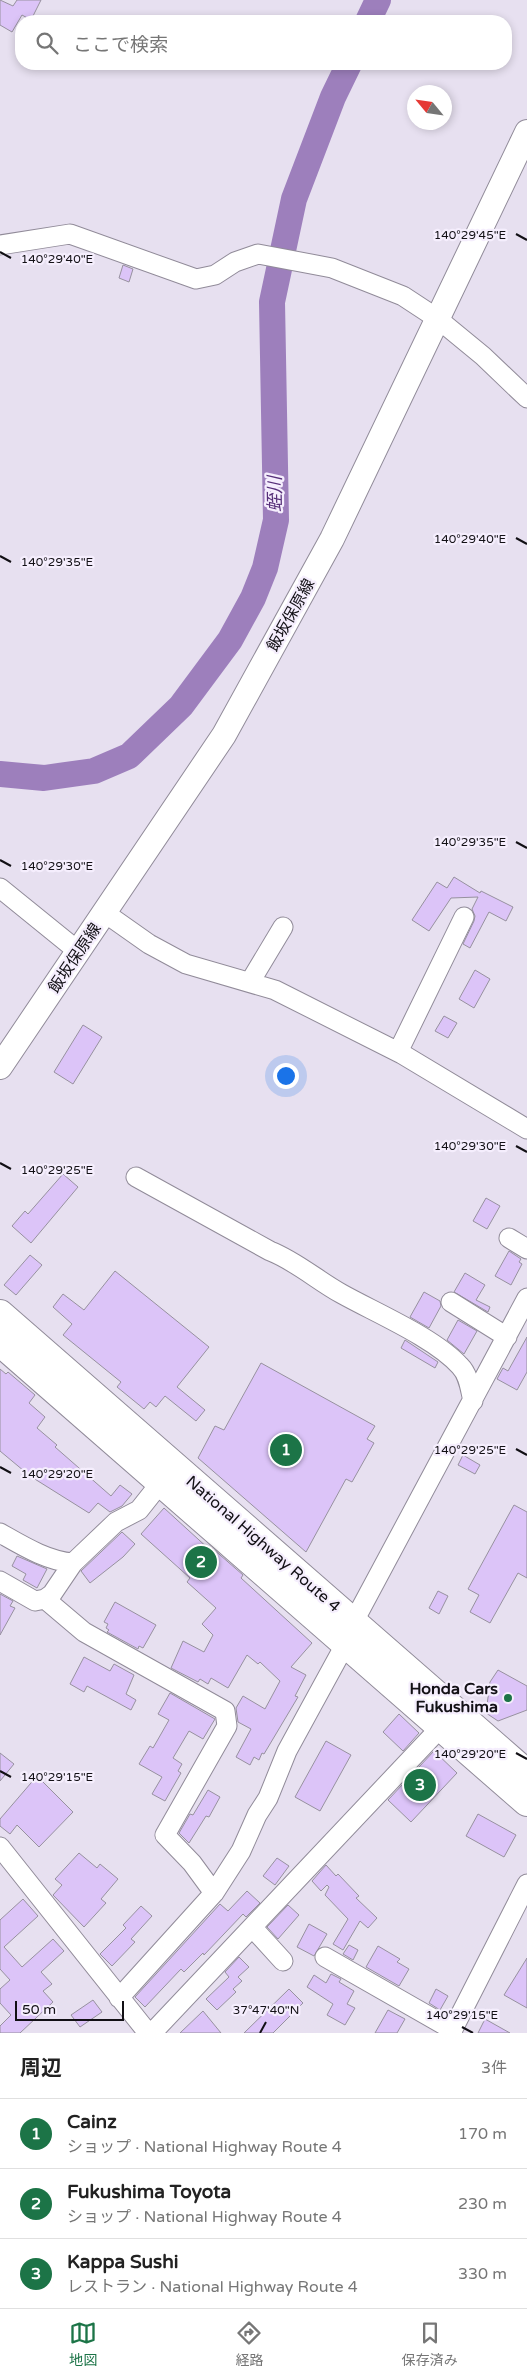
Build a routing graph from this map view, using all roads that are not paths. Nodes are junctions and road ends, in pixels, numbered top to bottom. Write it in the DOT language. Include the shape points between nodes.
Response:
graph roads {
  1 [pos="527,132"];
  2 [pos="0,245"];
  3 [pos="438,319"];
  4 [pos="527,398"];
  5 [pos="0,888"];
  6 [pos="105,913"];
  7 [pos="464,917"];
  8 [pos="283,927"];
  9 [pos="79,952"];
  10 [pos="250,982"];
  11 [pos="398,1052"];
  12 [pos="0,1067"];
  13 [pos="527,1129"];
  14 [pos="136,1177"];
  15 [pos="508,1238"];
  16 [pos="527,1249"];
  17 [pos="527,1298"];
  18 [pos="451,1302"];
  19 [pos="0,1314"];
  20 [pos="507,1337"];
  21 [pos="0,1342"];
  22 [pos="473,1402"];
  23 [pos="162,1482"];
  24 [pos="0,1533"];
  25 [pos="73,1563"];
  26 [pos="0,1581"];
  27 [pos="45,1600"];
  28 [pos="349,1633"];
  29 [pos="442,1726"];
  30 [pos="527,1774"];
  31 [pos="527,1802"];
  32 [pos="0,1847"];
  33 [pos="527,1884"];
  34 [pos="214,1893"];
  35 [pos="252,1927"];
  36 [pos="325,1957"];
  37 [pos="283,1960"];
  38 [pos="119,1998"];
  39 [pos="452,2031"];
  40 [pos="150,2033"];
  1 -- 3 [label="main road, 飯坂保原線"];
  2 -- 3 [label="street" via="70,234 196,279 216,275 235,262 258,254 332,268 402,296"];
  3 -- 4 [label="street"];
  3 -- 6 [label="main road, 飯坂保原線" via="332,539 224,736"];
  5 -- 9 [label="street"];
  6 -- 9 [label="main road, 飯坂保原線"];
  6 -- 10 [label="street" via="149,944 186,964"];
  7 -- 11 [label="street"];
  8 -- 10 [label="street"];
  9 -- 12 [label="main road, 飯坂保原線"];
  10 -- 11 [label="street" via="275,990"];
  11 -- 13 [label="street"];
  14 -- 22 [label="street" via="286,1257 316,1279 429,1343 466,1373"];
  15 -- 16 [label="street"];
  17 -- 20 [label="street"];
  18 -- 20 [label="street"];
  19 -- 28 [label="highway, National Highway Route 4"];
  20 -- 22 [label="street"];
  21 -- 23 [label="highway, National Highway Route 4"];
  22 -- 28 [label="street"];
  23 -- 25 [label="street" via="139,1510 116,1522"];
  23 -- 28 [label="highway, National Highway Route 4"];
  24 -- 25 [label="street" via="30,1550"];
  25 -- 27 [label="street"];
  26 -- 27 [label="street" via="35,1601"];
  27 -- 34 [label="street" via="84,1632 224,1711 227,1726 165,1835 192,1863"];
  28 -- 29 [label="highway, National Highway Route 4"];
  28 -- 30 [label="highway, National Highway Route 4"];
  28 -- 34 [label="street" via="287,1751 241,1851"];
  29 -- 31 [label="highway, National Highway Route 4"];
  29 -- 35 [label="street"];
  32 -- 38 [label="street"];
  33 -- 39 [label="street"];
  34 -- 38 [label="street"];
  35 -- 37 [label="street"];
  35 -- 40 [label="street"];
  36 -- 39 [label="street"];
  38 -- 40 [label="street"];
}
